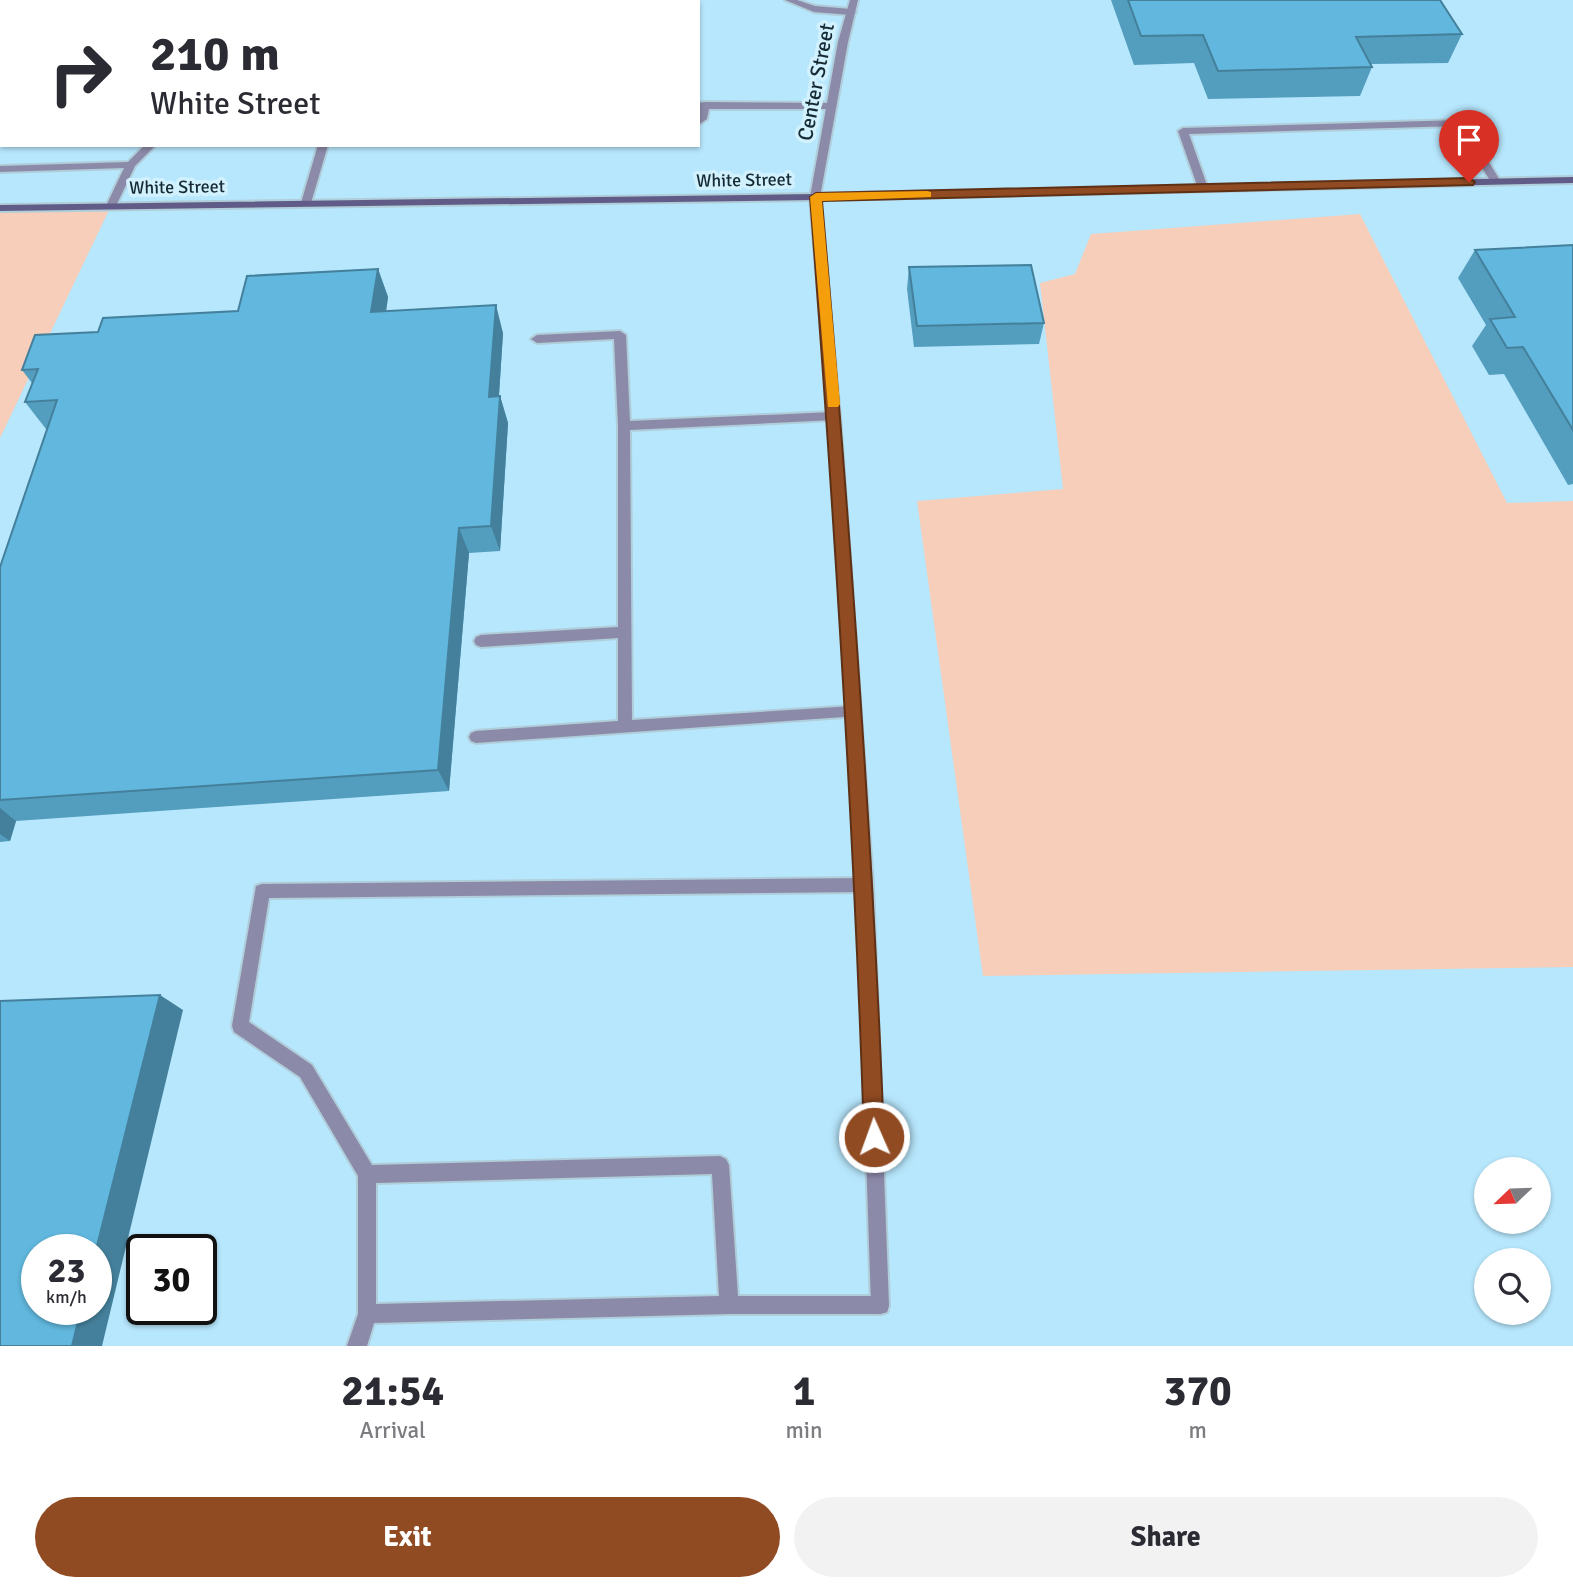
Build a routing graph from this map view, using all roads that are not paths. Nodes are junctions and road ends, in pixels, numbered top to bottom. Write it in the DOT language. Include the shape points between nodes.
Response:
graph roads {
  1 [pos="789,0"];
  2 [pos="853,6"];
  3 [pos="702,106"];
  4 [pos="832,106"];
  5 [pos="149,147"];
  6 [pos="322,147"];
  7 [pos="131,165"];
  8 [pos="0,169"];
  9 [pos="1573,180"];
  10 [pos="1496,182"];
  11 [pos="1203,188"];
  12 [pos="816,197"];
  13 [pos="306,203"];
  14 [pos="111,206"];
  15 [pos="0,208"];
  16 [pos="537,339"];
  17 [pos="834,416"];
  18 [pos="624,426"];
  19 [pos="624,632"];
  20 [pos="481,641"];
  21 [pos="853,712"];
  22 [pos="625,727"];
  23 [pos="476,737"];
  24 [pos="865,885"];
  25 [pos="367,1174"];
  26 [pos="729,1305"];
  27 [pos="367,1314"];
  28 [pos="357,1346"];
  1 -- 2 [label="street" via="814,9"];
  2 -- 4 [label="street, Center Street"];
  3 -- 4 [label="street"];
  4 -- 12 [label="street, Center Street"];
  5 -- 7 [label="street"];
  6 -- 13 [label="street"];
  7 -- 8 [label="street"];
  7 -- 14 [label="street"];
  9 -- 10 [label="street, White Street"];
  10 -- 11 [label="street, White Street"];
  10 -- 11 [label="street" via="1460,123 1183,131"];
  11 -- 12 [label="street, White Street"];
  12 -- 13 [label="street, White Street"];
  12 -- 17 [label="street, Center Street"];
  13 -- 14 [label="street, White Street"];
  14 -- 15 [label="street, White Street"];
  16 -- 18 [label="street" via="620,335"];
  17 -- 18 [label="street"];
  17 -- 21 [label="street, Center Street"];
  18 -- 19 [label="street"];
  19 -- 20 [label="street"];
  19 -- 22 [label="street"];
  21 -- 22 [label="street"];
  21 -- 24 [label="street, Center Street"];
  22 -- 23 [label="street"];
  24 -- 25 [label="street" via="262,891 240,1026 306,1071"];
  24 -- 26 [label="street, Center Street" via="880,1305"];
  25 -- 26 [label="street" via="720,1166"];
  25 -- 27 [label="street"];
  26 -- 27 [label="street"];
  27 -- 28 [label="street"];
}
